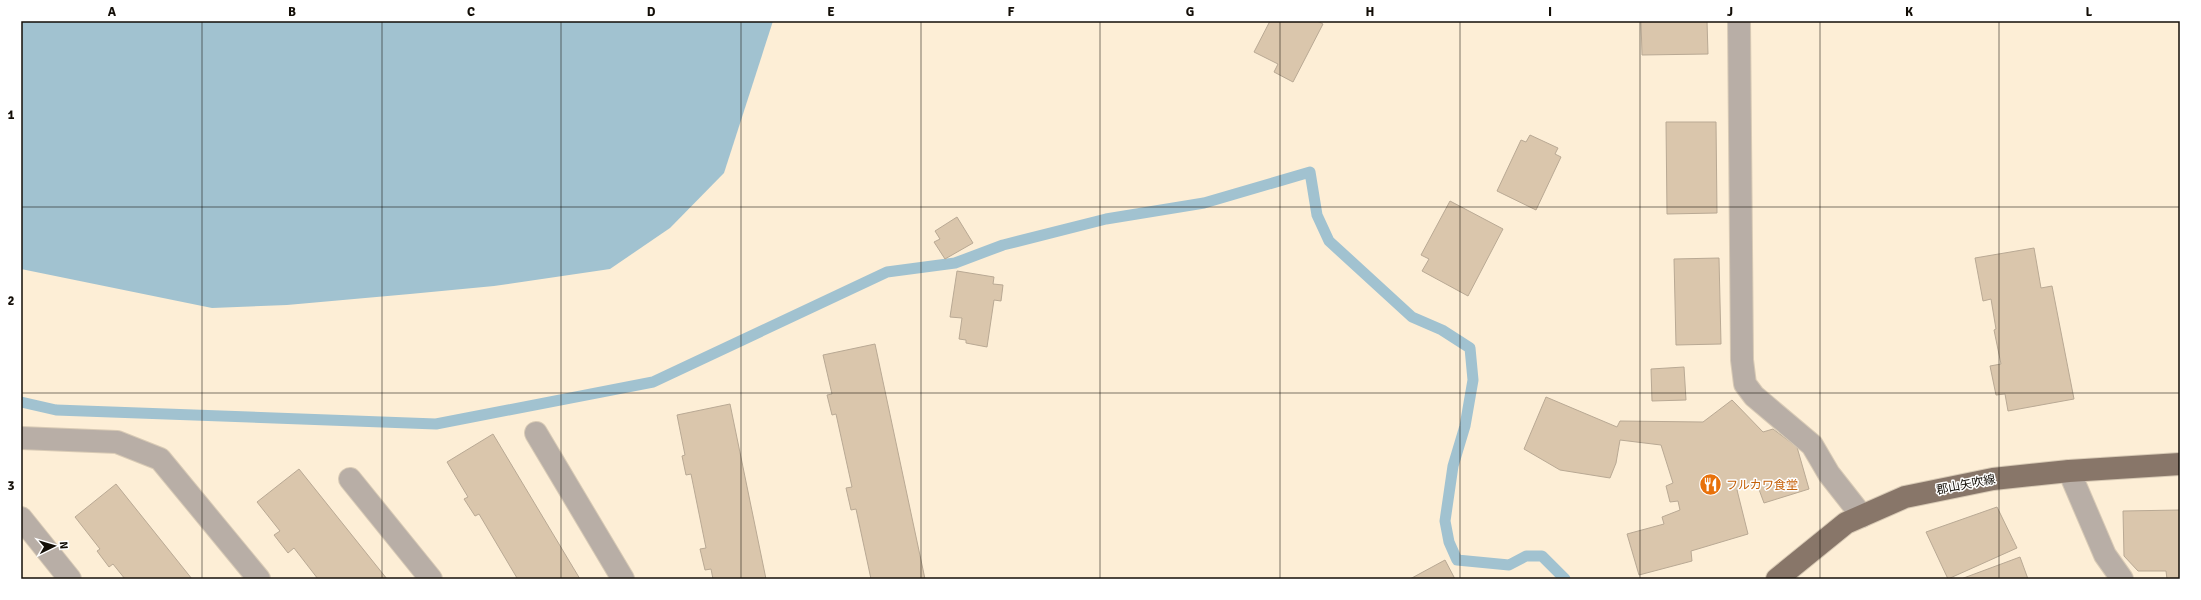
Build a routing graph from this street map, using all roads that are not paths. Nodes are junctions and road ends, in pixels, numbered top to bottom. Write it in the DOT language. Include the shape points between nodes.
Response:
graph roads {
  1 [pos="1738,21"];
  2 [pos="536,433"];
  3 [pos="21,438"];
  4 [pos="2180,464"];
  5 [pos="2069,471"];
  6 [pos="350,479"];
  7 [pos="1862,516"];
  8 [pos="21,518"];
  9 [pos="70,579"];
  10 [pos="259,579"];
  11 [pos="431,579"];
  12 [pos="623,579"];
  13 [pos="1777,579"];
  14 [pos="2122,579"];
  1 -- 7 [label="street" via="1742,360 1745,384 1754,396 1812,445 1829,474"];
  2 -- 12 [label="street"];
  3 -- 10 [label="street" via="117,442 160,459"];
  4 -- 5 [label="main road, 郡山矢吹線"];
  5 -- 7 [label="main road, 郡山矢吹線" via="1993,479 1905,497"];
  5 -- 14 [label="street" via="2105,555"];
  6 -- 11 [label="street"];
  7 -- 13 [label="main road, 郡山矢吹線" via="1846,523"];
  8 -- 9 [label="street"];
}
